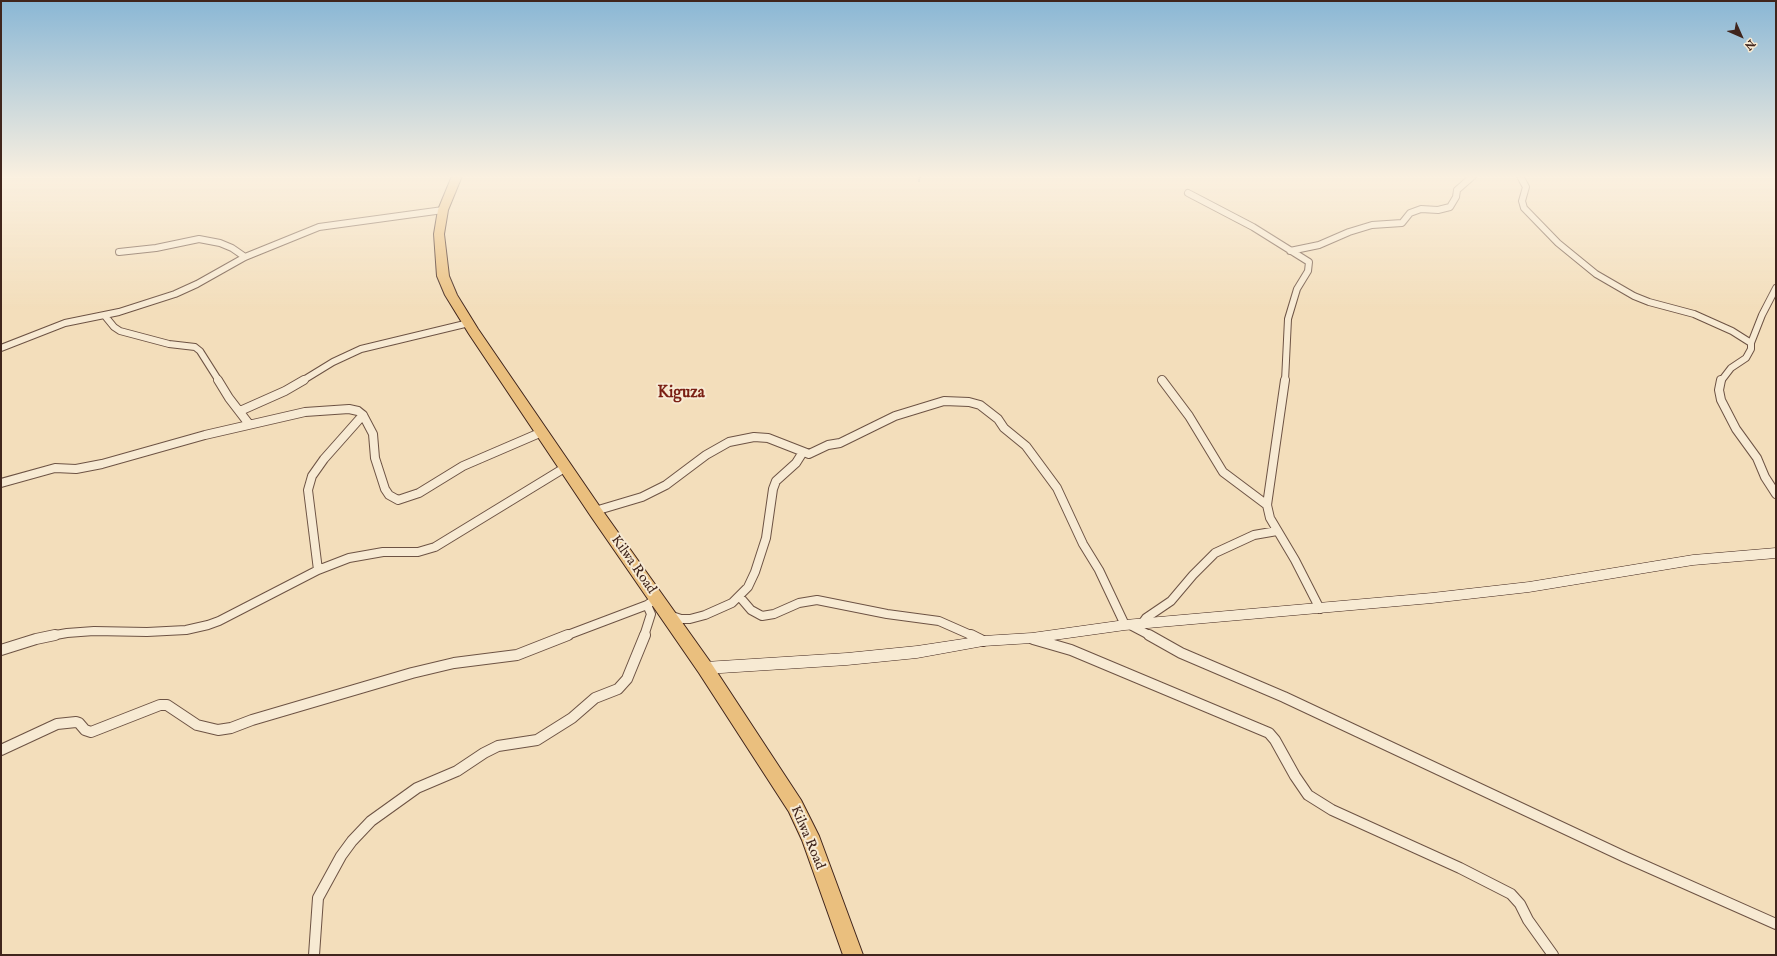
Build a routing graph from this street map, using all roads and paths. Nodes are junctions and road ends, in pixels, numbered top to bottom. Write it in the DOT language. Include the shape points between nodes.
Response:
graph roads {
  1 [pos="366,221"];
  2 [pos="441,221"];
  3 [pos="1241,221"];
  4 [pos="1404,221"];
  5 [pos="1536,221"];
  6 [pos="1290,251"];
  7 [pos="119,252"];
  8 [pos="245,258"];
  9 [pos="1776,288"];
  10 [pos="104,316"];
  11 [pos="469,324"];
  12 [pos="1751,343"];
  13 [pos="1,348"];
  14 [pos="1162,380"];
  15 [pos="240,411"];
  16 [pos="363,414"];
  17 [pos="249,424"];
  18 [pos="542,432"];
  19 [pos="803,452"];
  20 [pos="566,467"];
  21 [pos="1,482"];
  22 [pos="1776,494"];
  23 [pos="1267,505"];
  24 [pos="595,511"];
  25 [pos="1277,531"];
  26 [pos="1776,553"];
  27 [pos="318,570"];
  28 [pos="739,596"];
  29 [pos="652,602"];
  30 [pos="1320,609"];
  31 [pos="669,615"];
  32 [pos="1133,625"];
  33 [pos="1032,638"];
  34 [pos="983,641"];
  35 [pos="1,650"];
  36 [pos="705,668"];
  37 [pos="1,750"];
  38 [pos="1776,924"];
  39 [pos="314,955"];
  40 [pos="853,955"];
  41 [pos="1553,955"];
  1 -- 8 [label="street" via="319,227"];
  2 -- 11 [label="highway, Kilwa Road" via="439,234 443,276 458,308"];
  3 -- 6 [label="street"];
  4 -- 6 [label="street" via="1402,223 1372,225 1319,245"];
  5 -- 12 [label="street" via="1558,243 1596,274 1634,296 1694,314 1732,331"];
  6 -- 23 [label="street" via="1309,262 1310,266 1297,289 1288,319 1285,384"];
  7 -- 8 [label="street" via="156,248 199,238 226,245"];
  8 -- 10 [label="street" via="187,289"];
  9 -- 12 [label="street"];
  10 -- 13 [label="street" via="65,323"];
  10 -- 15 [label="street" via="120,331 169,344 194,347 200,351"];
  11 -- 15 [label="street" via="361,349 333,362 285,391"];
  11 -- 18 [label="highway, Kilwa Road"];
  12 -- 22 [label="street" via="1746,358 1721,379 1719,390 1721,400 1736,430 1757,458"];
  14 -- 23 [label="street" via="1189,416 1223,472"];
  15 -- 17 [label="street"];
  16 -- 17 [label="street" via="349,409 333,409"];
  16 -- 18 [label="street" via="373,434 375,458 385,488 389,495 398,500 419,493 463,466"];
  16 -- 27 [label="street" via="312,476 308,490"];
  17 -- 21 [label="street" via="102,464 76,469 55,468"];
  18 -- 20 [label="highway, Kilwa Road"];
  19 -- 24 [label="street" via="768,438 754,437 729,442 706,455 666,485 642,497"];
  19 -- 28 [label="street" via="796,463 776,481 766,538 755,572 748,587"];
  19 -- 32 [label="street" via="810,454 828,445 840,443 895,416 944,401 969,402 980,406 998,419 1004,428 1026,446 1057,488 1080,540"];
  20 -- 24 [label="highway, Kilwa Road"];
  20 -- 27 [label="street" via="435,547 418,552 364,554"];
  23 -- 25 [label="street"];
  24 -- 29 [label="highway, Kilwa Road"];
  25 -- 30 [label="street"];
  25 -- 32 [label="street" via="1234,543 1215,553 1192,575 1171,601"];
  26 -- 30 [label="street" via="1693,560 1529,587"];
  27 -- 35 [label="street" via="208,625 186,630 94,630 67,633"];
  28 -- 31 [label="street" via="732,603 705,615 690,619"];
  28 -- 34 [label="street" via="751,610 762,616 816,600 939,621"];
  29 -- 31 [label="highway, Kilwa Road"];
  29 -- 37 [label="street" via="517,655 454,663 349,691 230,728 218,730 197,725 167,705 160,705 91,732 76,722 57,724"];
  29 -- 39 [label="street" via="649,625 627,679 618,689 595,698 562,726 537,740 498,746 457,771 417,788 361,831 340,856 318,898"];
  30 -- 32 [label="street"];
  31 -- 36 [label="highway, Kilwa Road"];
  32 -- 33 [label="street"];
  32 -- 38 [label="street" via="1181,653 1284,697 1625,857"];
  33 -- 34 [label="street"];
  33 -- 41 [label="street" via="1071,650 1269,733 1276,740 1308,795 1332,810 1511,894"];
  34 -- 36 [label="street" via="917,652 847,659"];
  36 -- 40 [label="highway, Kilwa Road" via="795,806 810,836"];
}
